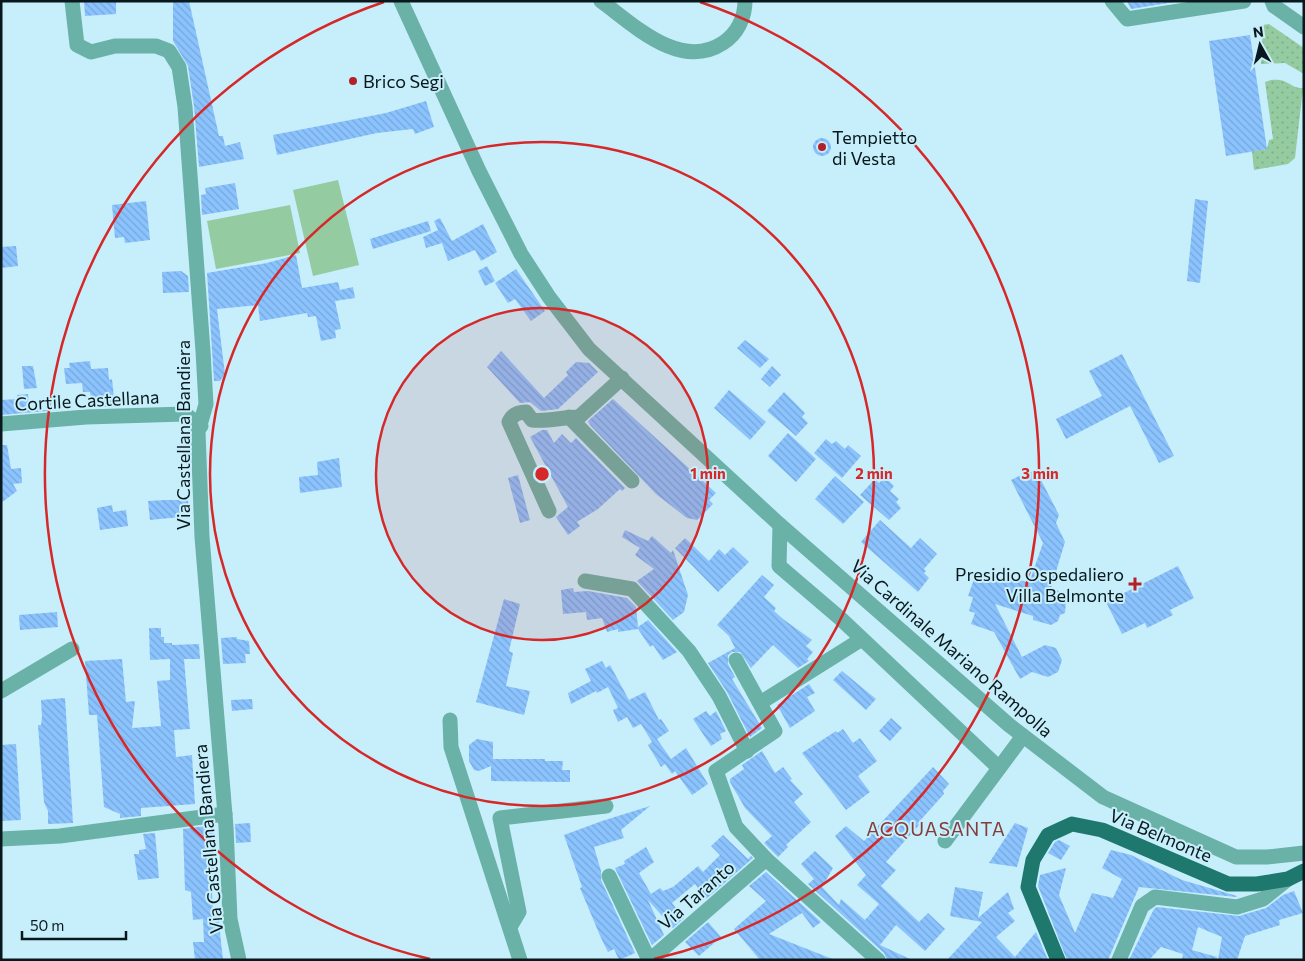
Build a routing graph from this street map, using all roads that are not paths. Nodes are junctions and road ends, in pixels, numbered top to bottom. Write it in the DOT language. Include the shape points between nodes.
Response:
graph roads {
  1 [pos="72,1"];
  2 [pos="402,1"];
  3 [pos="601,1"];
  4 [pos="746,1"];
  5 [pos="1112,1"];
  6 [pos="1244,1"];
  7 [pos="1272,1"];
  8 [pos="1304,27"];
  9 [pos="622,378"];
  10 [pos="569,417"];
  11 [pos="1,424"];
  12 [pos="201,426"];
  13 [pos="632,481"];
  14 [pos="549,511"];
  15 [pos="780,525"];
  16 [pos="585,581"];
  17 [pos="862,639"];
  18 [pos="72,650"];
  19 [pos="736,660"];
  20 [pos="1,691"];
  21 [pos="760,703"];
  22 [pos="450,720"];
  23 [pos="1022,736"];
  24 [pos="747,751"];
  25 [pos="999,768"];
  26 [pos="606,806"];
  27 [pos="224,814"];
  28 [pos="1,840"];
  29 [pos="945,841"];
  30 [pos="1304,853"];
  31 [pos="766,859"];
  32 [pos="1304,871"];
  33 [pos="609,876"];
  34 [pos="1288,879"];
  35 [pos="510,927"];
  36 [pos="239,960"];
  37 [pos="520,960"];
  38 [pos="650,960"];
  39 [pos="878,960"];
  40 [pos="1058,960"];
  41 [pos="1119,960"];
  1 -- 12 [label="street, Via Castellana Bandiera" via="77,45 91,52 115,46 156,46 169,51 179,67 185,107 203,351 206,404"];
  2 -- 9 [label="street, Via Cardinale Mariano Rampolla" via="479,171 521,254 589,349"];
  3 -- 4 [label="street" via="653,39 675,50 697,51 716,48 730,38 745,15"];
  5 -- 6 [label="street" via="1127,19"];
  7 -- 8 [label="street" via="1274,6"];
  9 -- 10 [label="street" via="579,417"];
  9 -- 15 [label="street, Via Cardinale Mariano Rampolla"];
  10 -- 13 [label="street"];
  10 -- 14 [label="street" via="532,420 526,412 521,412 512,416 509,422"];
  11 -- 12 [label="street, Cortile Castellana" via="185,414"];
  12 -- 27 [label="street, Via Castellana Bandiera" via="198,432 202,536"];
  15 -- 17 [label="street" via="779,566"];
  15 -- 23 [label="street, Via Cardinale Mariano Rampolla"];
  16 -- 24 [label="street" via="632,589 689,651 719,696"];
  17 -- 21 [label="street"];
  17 -- 25 [label="street"];
  18 -- 20 [label="street"];
  19 -- 21 [label="street"];
  21 -- 24 [label="street" via="775,730"];
  22 -- 35 [label="street" via="451,747"];
  23 -- 25 [label="street"];
  23 -- 30 [label="street, Via Cardinale Mariano Rampolla" via="1103,797 1236,857"];
  24 -- 31 [label="street" via="716,771 736,827"];
  25 -- 29 [label="street"];
  26 -- 35 [label="street" via="500,818 519,912"];
  27 -- 28 [label="street" via="60,836"];
  27 -- 36 [label="street, Via Castellana Bandiera" via="230,918"];
  31 -- 38 [label="street, Via Taranto"];
  31 -- 39 [label="street"];
  32 -- 34 [label="main road, Via Belmonte"];
  33 -- 38 [label="street"];
  34 -- 40 [label="main road, Via Belmonte" via="1228,884 1102,830 1072,824 1048,835 1033,860 1028,887"];
  34 -- 41 [label="street" via="1263,899 1237,906 1155,897 1142,906"];
  35 -- 37 [label="street"];
}
